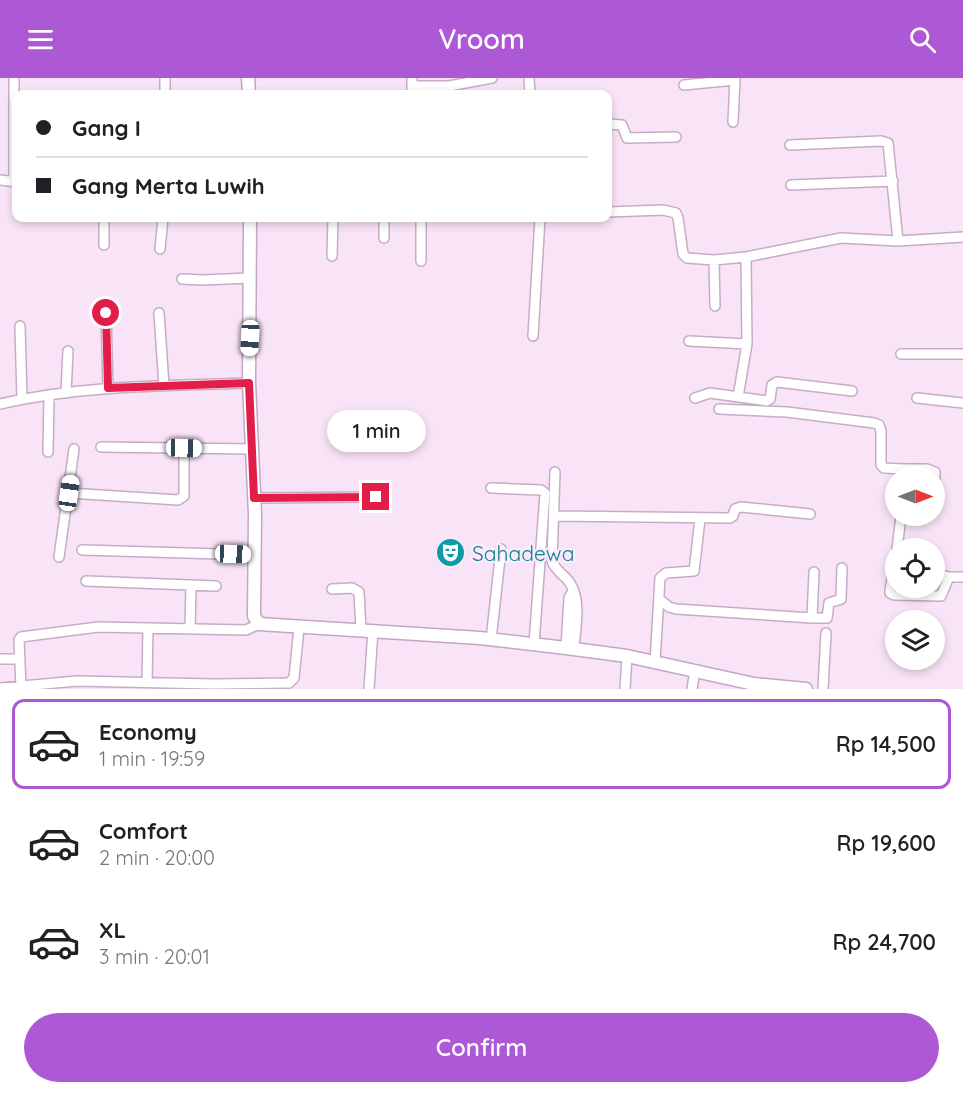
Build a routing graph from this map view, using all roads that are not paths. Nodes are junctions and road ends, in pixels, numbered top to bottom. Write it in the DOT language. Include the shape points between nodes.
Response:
graph roads {
  1 [pos="492,78"];
  2 [pos="735,79"];
  3 [pos="14,81"];
  4 [pos="684,85"];
  5 [pos="412,86"];
  6 [pos="14,90"];
  7 [pos="733,122"];
  8 [pos="612,124"];
  9 [pos="676,137"];
  10 [pos="790,145"];
  11 [pos="892,181"];
  12 [pos="791,185"];
  13 [pos="612,212"];
  14 [pos="104,222"];
  15 [pos="163,222"];
  16 [pos="250,222"];
  17 [pos="333,222"];
  18 [pos="384,222"];
  19 [pos="421,222"];
  20 [pos="540,222"];
  21 [pos="963,237"];
  22 [pos="384,238"];
  23 [pos="898,241"];
  24 [pos="104,245"];
  25 [pos="160,249"];
  26 [pos="332,256"];
  27 [pos="746,257"];
  28 [pos="714,260"];
  29 [pos="421,261"];
  30 [pos="249,278"];
  31 [pos="182,279"];
  32 [pos="715,306"];
  33 [pos="106,313"];
  34 [pos="159,313"];
  35 [pos="20,326"];
  36 [pos="533,336"];
  37 [pos="689,341"];
  38 [pos="747,344"];
  39 [pos="68,351"];
  40 [pos="901,354"];
  41 [pos="963,354"];
  42 [pos="249,383"];
  43 [pos="164,386"];
  44 [pos="108,388"];
  45 [pos="852,391"];
  46 [pos="66,393"];
  47 [pos="49,396"];
  48 [pos="695,398"];
  49 [pos="738,398"];
  50 [pos="917,398"];
  51 [pos="22,399"];
  52 [pos="963,403"];
  53 [pos="0,404"];
  54 [pos="719,409"];
  55 [pos="101,447"];
  56 [pos="184,448"];
  57 [pos="74,449"];
  58 [pos="252,449"];
  59 [pos="48,452"];
  60 [pos="885,467"];
  61 [pos="555,472"];
  62 [pos="491,488"];
  63 [pos="69,493"];
  64 [pos="376,497"];
  65 [pos="254,498"];
  66 [pos="810,514"];
  67 [pos="554,516"];
  68 [pos="700,519"];
  69 [pos="501,549"];
  70 [pos="82,550"];
  71 [pos="255,555"];
  72 [pos="60,557"];
  73 [pos="842,568"];
  74 [pos="814,572"];
  75 [pos="945,576"];
  76 [pos="949,577"];
  77 [pos="963,577"];
  78 [pos="86,581"];
  79 [pos="191,585"];
  80 [pos="216,586"];
  81 [pos="945,586"];
  82 [pos="332,589"];
  83 [pos="659,599"];
  84 [pos="812,618"];
  85 [pos="259,624"];
  86 [pos="148,628"];
  87 [pos="299,628"];
  88 [pos="190,629"];
  89 [pos="367,630"];
  90 [pos="826,633"];
  91 [pos="491,640"];
  92 [pos="534,644"];
  93 [pos="570,648"];
  94 [pos="627,656"];
  95 [pos="0,659"];
  96 [pos="19,659"];
  97 [pos="655,662"];
  98 [pos="694,670"];
  99 [pos="147,682"];
  100 [pos="71,685"];
  101 [pos="21,687"];
  102 [pos="0,688"];
  103 [pos="369,689"];
  104 [pos="625,689"];
  105 [pos="692,689"];
  106 [pos="806,689"];
  107 [pos="823,689"];
  1 -- 5 [label="street" via="449,86"];
  2 -- 4 [label="street"];
  2 -- 7 [label="street"];
  3 -- 6 [label="street"];
  8 -- 9 [label="street" via="622,125 627,138"];
  10 -- 11 [label="street" via="885,141"];
  11 -- 12 [label="street"];
  11 -- 23 [label="street"];
  13 -- 28 [label="street" via="673,212 678,218 684,256"];
  14 -- 24 [label="street"];
  15 -- 25 [label="street"];
  16 -- 30 [label="street"];
  17 -- 26 [label="street"];
  18 -- 22 [label="street"];
  19 -- 29 [label="street"];
  20 -- 36 [label="street"];
  21 -- 23 [label="street"];
  23 -- 27 [label="street" via="841,238"];
  27 -- 28 [label="street"];
  27 -- 38 [label="street"];
  28 -- 32 [label="street"];
  30 -- 31 [label="street"];
  30 -- 42 [label="street"];
  33 -- 44 [label="street"];
  34 -- 43 [label="street"];
  35 -- 51 [label="street"];
  37 -- 38 [label="street"];
  38 -- 49 [label="street"];
  39 -- 46 [label="street"];
  40 -- 41 [label="street"];
  42 -- 43 [label="street"];
  42 -- 58 [label="street"];
  43 -- 44 [label="street"];
  44 -- 46 [label="street"];
  45 -- 49 [label="street" via="777,382 772,385 769,401"];
  46 -- 47 [label="street"];
  47 -- 51 [label="street"];
  47 -- 59 [label="street"];
  48 -- 49 [label="street" via="710,393"];
  50 -- 52 [label="street"];
  51 -- 53 [label="street"];
  54 -- 60 [label="street" via="787,412 874,423 881,431 880,462"];
  55 -- 56 [label="street"];
  56 -- 58 [label="street"];
  56 -- 63 [label="street" via="184,496 178,500"];
  57 -- 63 [label="street"];
  58 -- 65 [label="street"];
  61 -- 67 [label="street"];
  62 -- 92 [label="street" via="545,493"];
  63 -- 72 [label="street"];
  64 -- 65 [label="street"];
  65 -- 71 [label="street"];
  66 -- 68 [label="street" via="741,507 735,509 731,518"];
  67 -- 68 [label="street"];
  67 -- 93 [label="street" via="552,561 577,598"];
  68 -- 83 [label="street" via="694,571 662,575"];
  69 -- 91 [label="street"];
  70 -- 71 [label="street"];
  71 -- 85 [label="street" via="254,616"];
  73 -- 84 [label="street" via="841,599 829,603 827,618"];
  74 -- 84 [label="street"];
  75 -- 76 [label="street"];
  76 -- 77 [label="street"];
  76 -- 81 [label="street"];
  78 -- 79 [label="street"];
  79 -- 80 [label="street"];
  79 -- 88 [label="street"];
  82 -- 89 [label="street" via="352,588 359,592"];
  83 -- 84 [label="street" via="676,609"];
  83 -- 97 [label="street"];
  85 -- 87 [label="street"];
  85 -- 88 [label="street" via="246,630"];
  86 -- 88 [label="street"];
  86 -- 96 [label="street" via="98,627 21,637"];
  86 -- 99 [label="street"];
  87 -- 89 [label="street"];
  87 -- 99 [label="street" via="293,680 289,683"];
  89 -- 91 [label="street"];
  89 -- 103 [label="street"];
  90 -- 107 [label="street"];
  91 -- 92 [label="street"];
  92 -- 93 [label="street"];
  93 -- 94 [label="street"];
  94 -- 97 [label="street"];
  94 -- 104 [label="street"];
  95 -- 96 [label="street"];
  96 -- 101 [label="street"];
  97 -- 98 [label="street"];
  98 -- 105 [label="street"];
  98 -- 106 [label="street" via="754,684"];
  99 -- 100 [label="street"];
  100 -- 101 [label="street"];
  101 -- 102 [label="street"];
}
